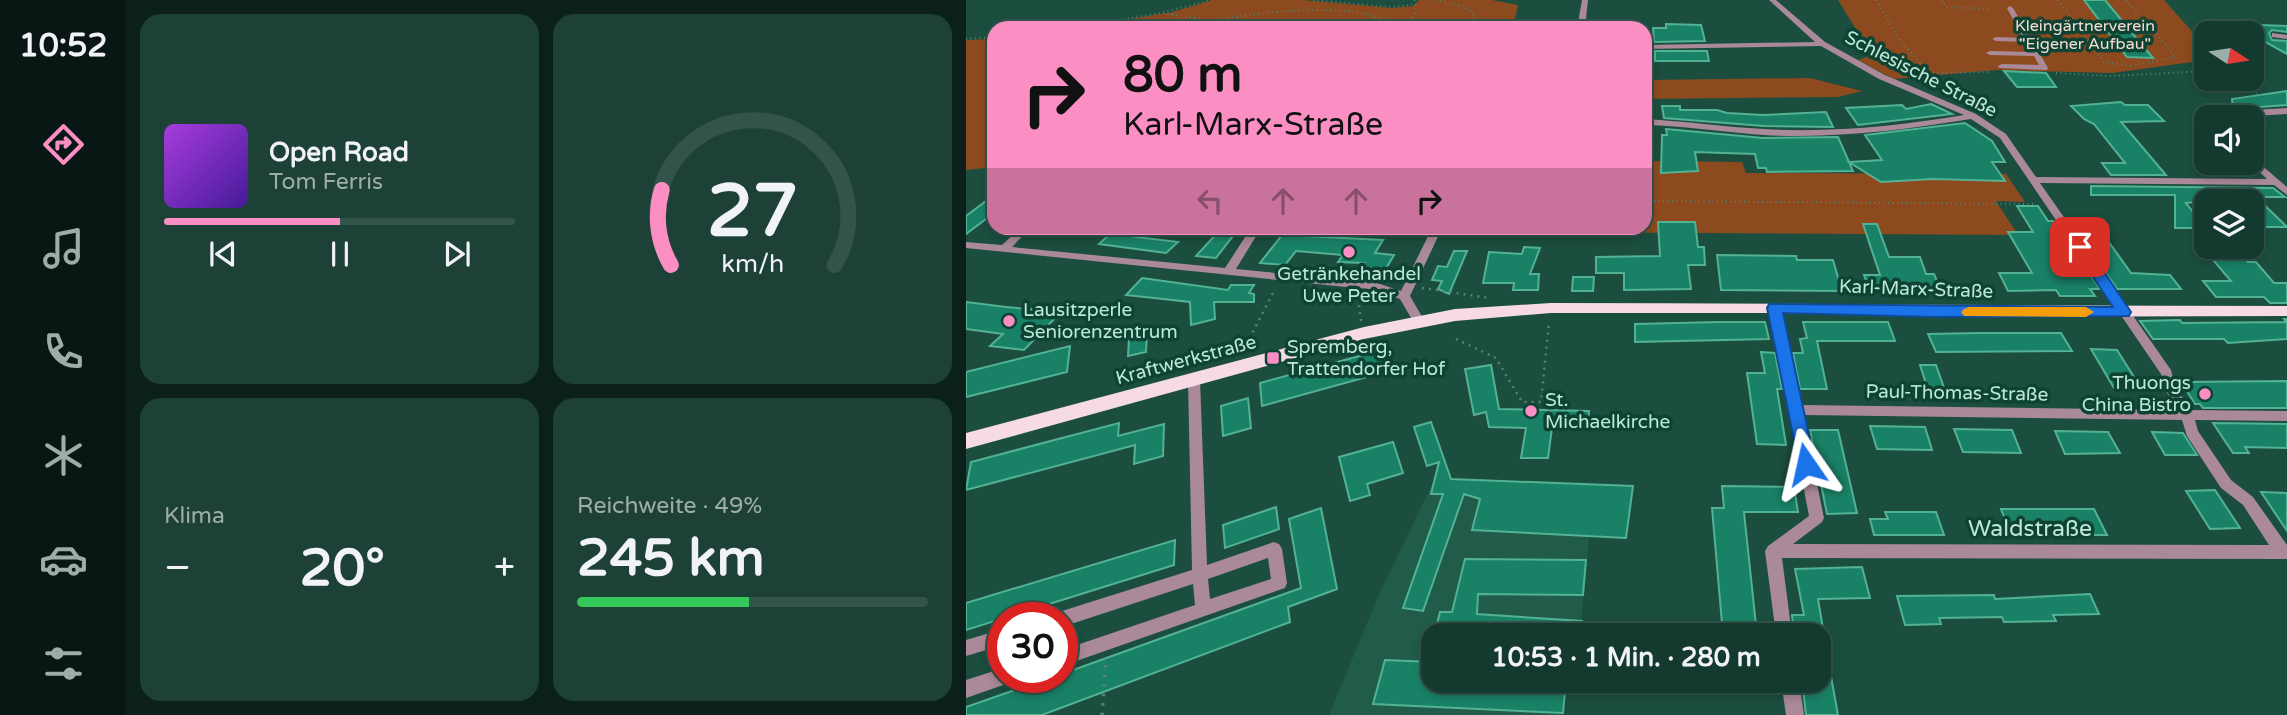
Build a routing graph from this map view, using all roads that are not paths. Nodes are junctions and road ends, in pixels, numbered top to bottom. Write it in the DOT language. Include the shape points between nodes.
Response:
graph roads {
  1 [pos="1585,0"];
  2 [pos="1772,0"];
  3 [pos="2010,8"];
  4 [pos="1582,21"];
  5 [pos="2276,35"];
  6 [pos="2287,37"];
  7 [pos="1996,39"];
  8 [pos="2026,40"];
  9 [pos="1822,44"];
  10 [pos="1652,47"];
  11 [pos="1990,52"];
  12 [pos="2034,54"];
  13 [pos="2002,66"];
  14 [pos="2287,111"];
  15 [pos="2264,113"];
  16 [pos="1973,116"];
  17 [pos="1652,123"];
  18 [pos="1682,126"];
  19 [pos="1652,130"];
  20 [pos="2264,171"];
  21 [pos="2034,180"];
  22 [pos="2277,183"];
  23 [pos="2287,192"];
  24 [pos="1018,235"];
  25 [pos="1252,235"];
  26 [pos="1434,235"];
  27 [pos="966,245"];
  28 [pos="1004,249"];
  29 [pos="1229,271"];
  30 [pos="1404,296"];
  31 [pos="1774,308"];
  32 [pos="2287,311"];
  33 [pos="2124,312"];
  34 [pos="1418,320"];
  35 [pos="1194,380"];
  36 [pos="1795,410"];
  37 [pos="2187,416"];
  38 [pos="2287,416"];
  39 [pos="966,441"];
  40 [pos="1773,551"];
  41 [pos="2284,552"];
  42 [pos="1200,576"];
  43 [pos="1203,608"];
  44 [pos="1078,613"];
  45 [pos="1782,623"];
  46 [pos="987,642"];
  47 [pos="966,648"];
  48 [pos="1078,653"];
  49 [pos="987,682"];
  50 [pos="966,689"];
  51 [pos="1792,693"];
  52 [pos="1795,715"];
  1 -- 4 [label="street"];
  2 -- 9 [label="street, Schlesische Straße"];
  3 -- 8 [label="street"];
  5 -- 6 [label="street"];
  7 -- 8 [label="street"];
  8 -- 12 [label="street"];
  9 -- 10 [label="street, Schlesische Straße"];
  9 -- 16 [label="street, Schlesische Straße" via="1882,78"];
  11 -- 12 [label="street"];
  12 -- 13 [label="street" via="2044,68"];
  14 -- 15 [label="street"];
  16 -- 18 [label="street" via="1835,133"];
  16 -- 21 [label="street, Schlesische Straße" via="2004,136"];
  17 -- 18 [label="street"];
  18 -- 19 [label="street"];
  20 -- 22 [label="street"];
  21 -- 22 [label="street"];
  21 -- 33 [label="street, Schlesische Straße"];
  22 -- 23 [label="street"];
  24 -- 28 [label="street"];
  25 -- 29 [label="street"];
  26 -- 30 [label="street"];
  27 -- 28 [label="street"];
  28 -- 29 [label="street"];
  29 -- 30 [label="street" via="1377,287"];
  30 -- 34 [label="street"];
  31 -- 33 [label="main road, Karl-Marx-Straße"];
  31 -- 34 [label="main road, Karl-Marx-Straße" via="1496,310"];
  31 -- 36 [label="street"];
  32 -- 33 [label="main road, Karl-Marx-Straße"];
  33 -- 37 [label="street, Schlesische Straße" via="2167,373 2169,386"];
  34 -- 35 [label="main road, Kraftwerkstraße"];
  35 -- 39 [label="main road, Kraftwerkstraße"];
  35 -- 42 [label="street"];
  36 -- 37 [label="street, Paul-Thomas-Straße"];
  36 -- 40 [label="street" via="1817,519"];
  37 -- 38 [label="street, Paul-Thomas-Straße"];
  37 -- 41 [label="street, Schlesische Straße" via="2192,432 2226,484 2248,501"];
  40 -- 41 [label="street, Waldstraße"];
  40 -- 45 [label="street"];
  42 -- 43 [label="street"];
  42 -- 43 [label="street" via="1274,549 1279,583"];
  42 -- 44 [label="street"];
  43 -- 48 [label="street"];
  46 -- 47 [label="street"];
  49 -- 50 [label="street"];
  51 -- 52 [label="street"];
}
